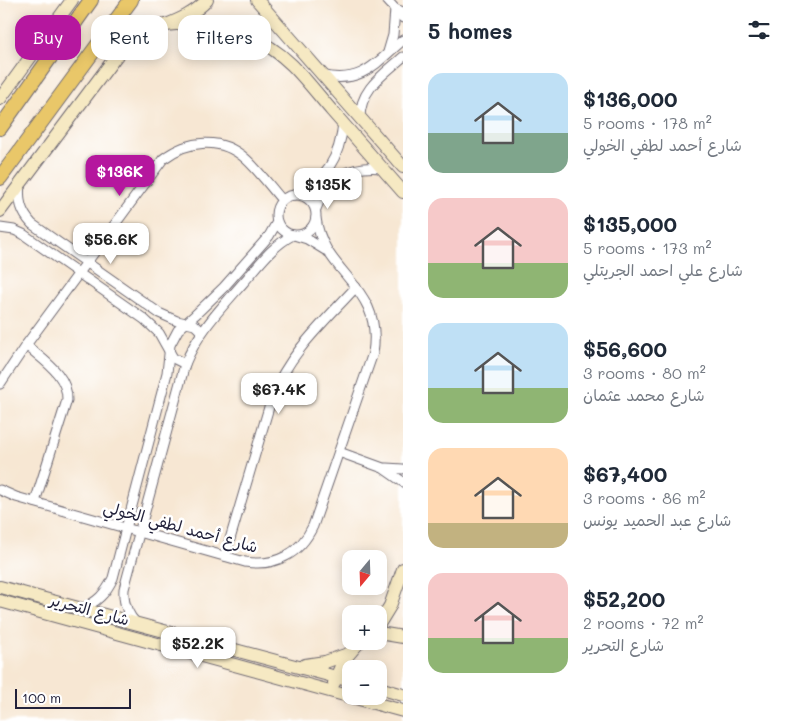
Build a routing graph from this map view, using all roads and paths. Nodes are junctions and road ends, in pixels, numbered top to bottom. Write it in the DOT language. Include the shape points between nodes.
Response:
graph roads {
  1 [pos="91,0"];
  2 [pos="131,0"];
  3 [pos="207,0"];
  4 [pos="257,0"];
  5 [pos="388,0"];
  6 [pos="71,2"];
  7 [pos="399,10"];
  8 [pos="403,18"];
  9 [pos="168,24"];
  10 [pos="168,25"];
  11 [pos="403,40"];
  12 [pos="388,52"];
  13 [pos="403,57"];
  14 [pos="113,60"];
  15 [pos="322,75"];
  16 [pos="0,99"];
  17 [pos="360,118"];
  18 [pos="343,123"];
  19 [pos="0,128"];
  20 [pos="403,167"];
  21 [pos="382,168"];
  22 [pos="0,178"];
  23 [pos="20,184"];
  24 [pos="403,192"];
  25 [pos="294,195"];
  26 [pos="282,200"];
  27 [pos="0,211"];
  28 [pos="316,213"];
  29 [pos="277,222"];
  30 [pos="0,228"];
  31 [pos="294,235"];
  32 [pos="328,252"];
  33 [pos="86,262"];
  34 [pos="79,273"];
  35 [pos="356,287"];
  36 [pos="186,322"];
  37 [pos="202,332"];
  38 [pos="26,345"];
  39 [pos="168,350"];
  40 [pos="185,364"];
  41 [pos="0,384"];
  42 [pos="339,452"];
  43 [pos="383,468"];
  44 [pos="403,469"];
  45 [pos="403,482"];
  46 [pos="0,490"];
  47 [pos="35,502"];
  48 [pos="126,528"];
  49 [pos="139,532"];
  50 [pos="225,556"];
  51 [pos="403,570"];
  52 [pos="0,587"];
  53 [pos="0,601"];
  54 [pos="80,609"];
  55 [pos="387,611"];
  56 [pos="137,624"];
  57 [pos="387,633"];
  58 [pos="403,636"];
  59 [pos="352,650"];
  60 [pos="348,654"];
  61 [pos="297,666"];
  62 [pos="336,676"];
  63 [pos="342,678"];
  64 [pos="387,690"];
  65 [pos="332,692"];
  66 [pos="403,695"];
  67 [pos="403,711"];
  1 -- 19 [label="main road"];
  2 -- 22 [label="main road"];
  3 -- 9 [label="street" via="186,16"];
  4 -- 15 [label="street"];
  5 -- 7 [label="street"];
  6 -- 16 [label="street"];
  7 -- 8 [label="street"];
  7 -- 12 [label="street"];
  10 -- 18 [label="street" via="209,24 258,40 292,66"];
  11 -- 12 [label="street"];
  12 -- 15 [label="street" via="363,73 353,77"];
  13 -- 17 [label="street" via="366,92"];
  14 -- 23 [label="street"];
  15 -- 17 [label="street"];
  17 -- 20 [label="street"];
  18 -- 21 [label="street"];
  18 -- 25 [label="street" via="339,149 326,172 317,182"];
  21 -- 24 [label="street"];
  21 -- 28 [label="street" via="358,168 341,176 320,197"];
  23 -- 27 [label="street"];
  23 -- 33 [label="street" via="20,206 25,216"];
  25 -- 26 [label="street"];
  25 -- 28 [label="street" via="311,201"];
  26 -- 29 [label="street" via="276,212"];
  26 -- 33 [label="street" via="235,151 208,143 181,147 163,159"];
  28 -- 31 [label="street" via="309,231"];
  28 -- 32 [label="street, شارع أحمد لطفي الخولي" via="321,241"];
  29 -- 31 [label="street" via="282,230"];
  29 -- 36 [label="street" via="269,236 230,279"];
  30 -- 34 [label="street" via="23,234"];
  31 -- 32 [label="street, شارع أحمد لطفي الخولي"];
  31 -- 37 [label="street" via="269,253"];
  32 -- 35 [label="street, شارع أحمد لطفي الخولي"];
  33 -- 34 [label="street"];
  33 -- 36 [label="street" via="159,314"];
  34 -- 38 [label="street"];
  34 -- 39 [label="street" via="152,325"];
  35 -- 42 [label="street, شارع أحمد لطفي الخولي" via="373,318 375,341"];
  35 -- 50 [label="street" via="296,353 279,378"];
  36 -- 37 [label="street"];
  36 -- 39 [label="street" via="174,334"];
  37 -- 40 [label="street"];
  38 -- 41 [label="street"];
  38 -- 47 [label="street" via="62,378 67,393"];
  39 -- 40 [label="street" via="176,361"];
  39 -- 48 [label="street" via="168,373"];
  40 -- 49 [label="street"];
  42 -- 43 [label="street"];
  42 -- 50 [label="street, شارع أحمد لطفي الخولي" via="313,526 297,550 281,560 263,564"];
  43 -- 44 [label="street"];
  43 -- 45 [label="street"];
  46 -- 47 [label="street, شارع أحمد لطفي الخولي"];
  47 -- 48 [label="street, شارع أحمد لطفي الخولي"];
  48 -- 49 [label="street, شارع أحمد لطفي الخولي"];
  48 -- 54 [label="street" via="109,586 97,600"];
  49 -- 50 [label="street, شارع أحمد لطفي الخولي"];
  49 -- 56 [label="street" via="123,597 127,612"];
  51 -- 55 [label="street"];
  52 -- 54 [label="street, شارع التحرير"];
  53 -- 65 [label="street, شارع التحرير"];
  54 -- 56 [label="street, شارع التحرير"];
  56 -- 61 [label="street, شارع التحرير"];
  57 -- 58 [label="street"];
  59 -- 60 [label="street"];
  60 -- 61 [label="street" via="325,662"];
  60 -- 62 [label="street"];
  61 -- 62 [label="street, شارع التحرير"];
  62 -- 63 [label="street, شارع التحرير"];
  62 -- 65 [label="street"];
  64 -- 66 [label="street"];
  65 -- 67 [label="street, شارع التحرير"];
}
